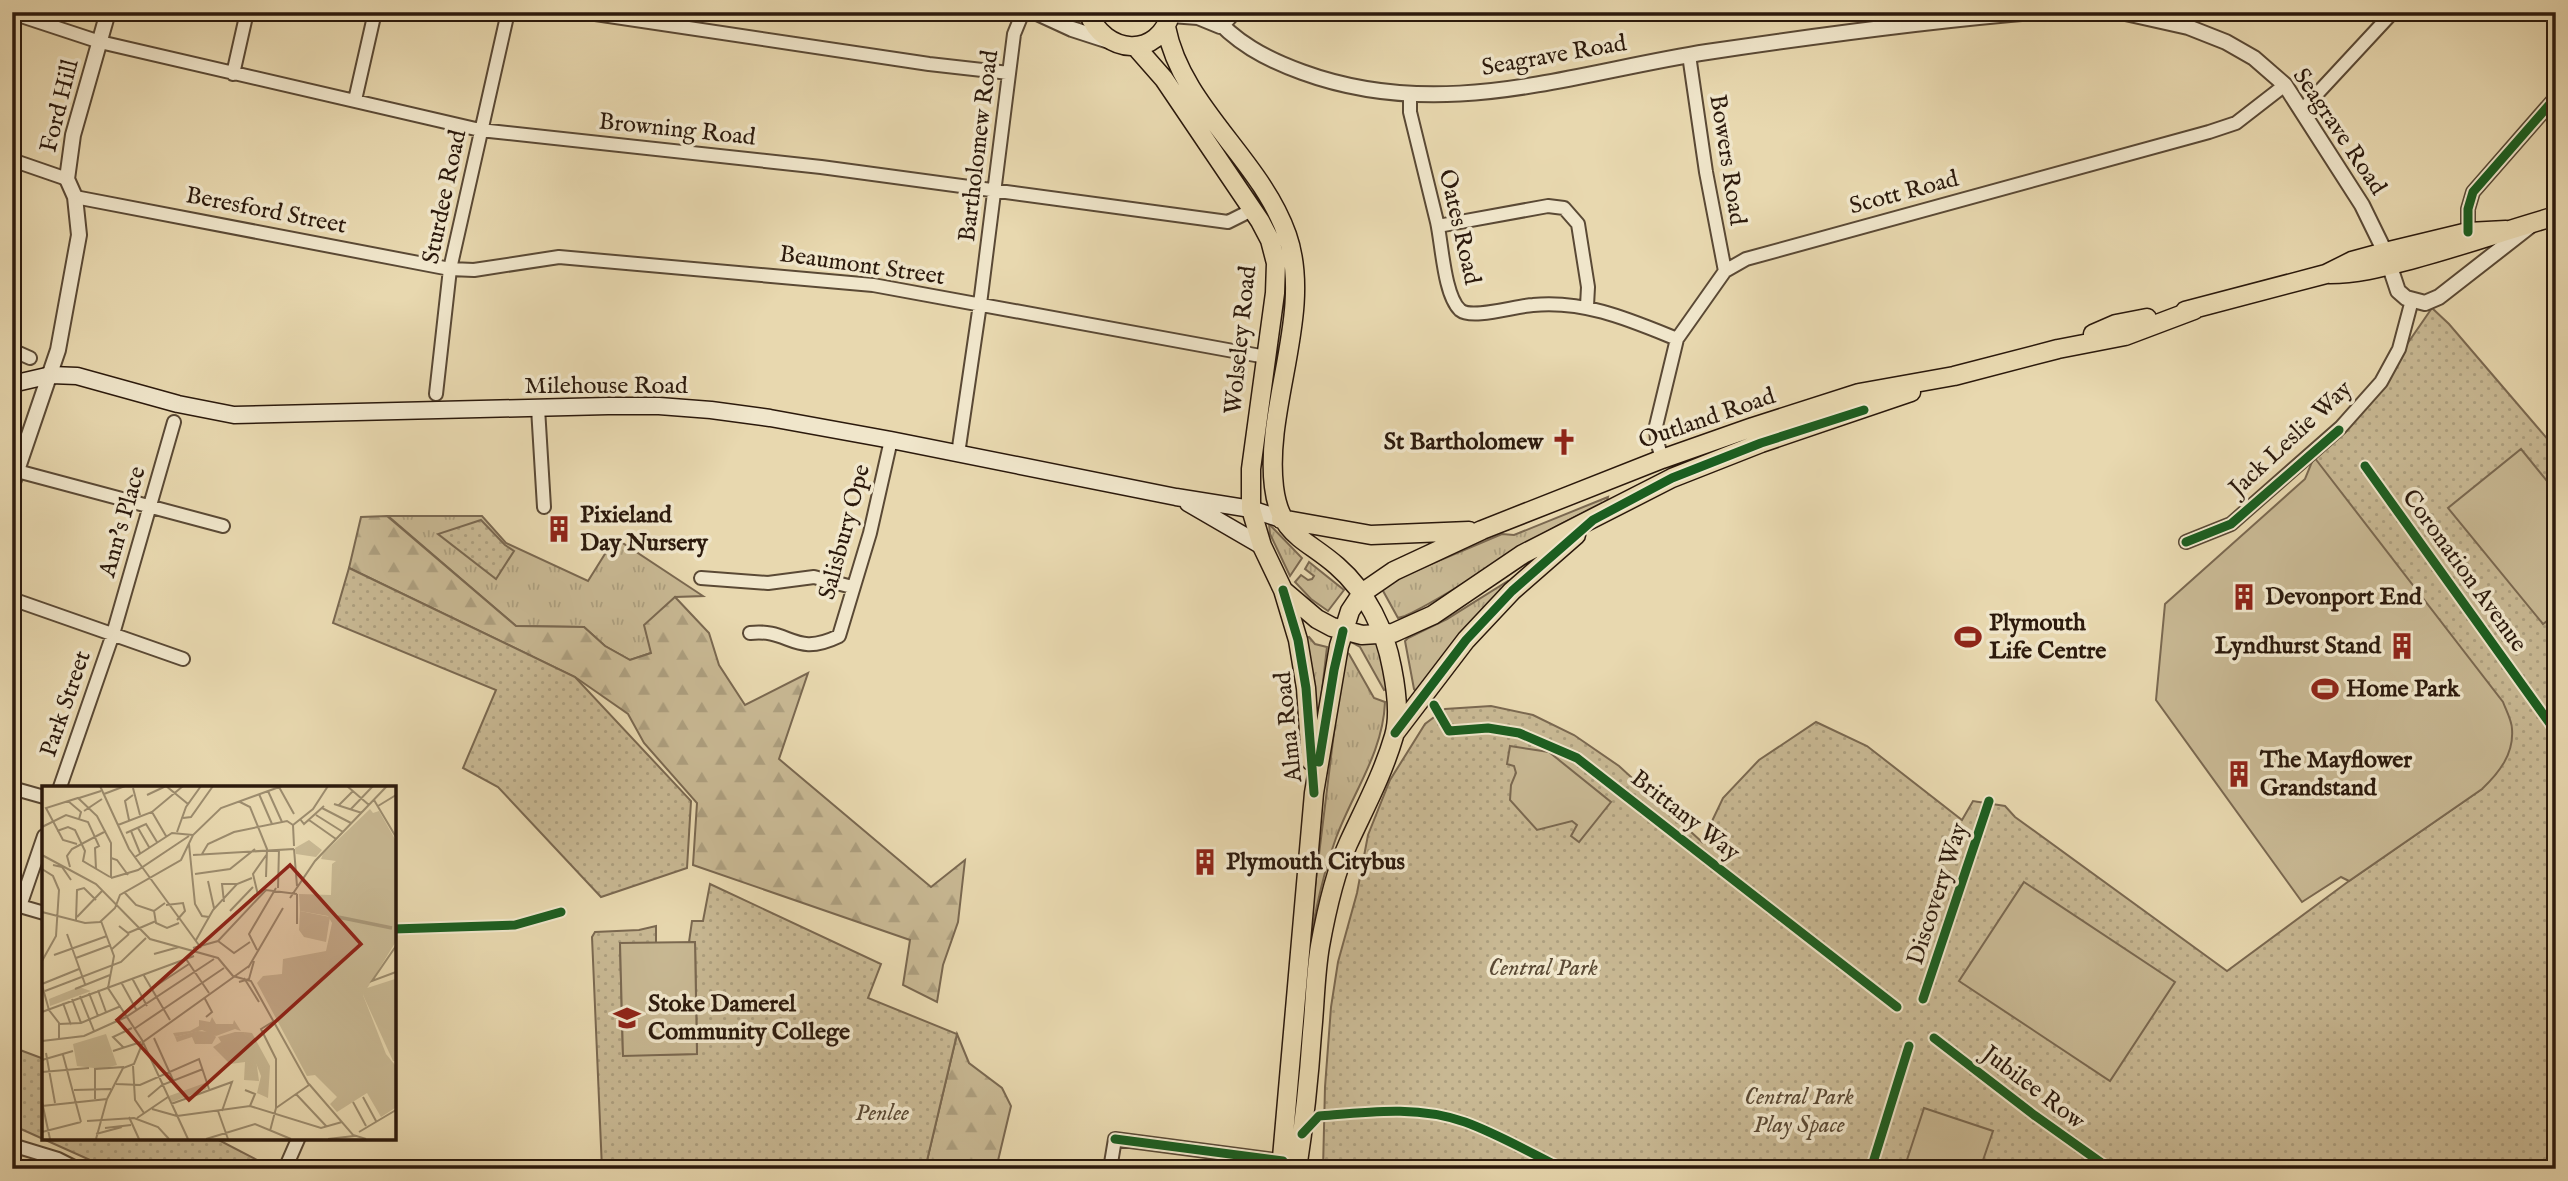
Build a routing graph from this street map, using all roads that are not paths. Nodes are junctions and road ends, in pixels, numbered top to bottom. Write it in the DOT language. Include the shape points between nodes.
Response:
graph roads {
  1 [pos="108,12"];
  2 [pos="247,12"];
  3 [pos="375,12"];
  4 [pos="508,12"];
  5 [pos="582,12"];
  6 [pos="1023,12"];
  7 [pos="1045,12"];
  8 [pos="1088,12"];
  9 [pos="1210,12"];
  10 [pos="1234,12"];
  11 [pos="2033,12"];
  12 [pos="2121,12"];
  13 [pos="2393,12"];
  14 [pos="12,13"];
  15 [pos="1035,13"];
  16 [pos="1169,18"];
  17 [pos="1221,26"];
  18 [pos="1109,41"];
  19 [pos="100,42"];
  20 [pos="1135,46"];
  21 [pos="1689,55"];
  22 [pos="1009,73"];
  23 [pos="233,74"];
  24 [pos="2285,85"];
  25 [pos="1410,95"];
  26 [pos="2556,97"];
  27 [pos="355,100"];
  28 [pos="2302,110"];
  29 [pos="480,130"];
  30 [pos="12,160"];
  31 [pos="67,178"];
  32 [pos="993,188"];
  33 [pos="75,197"];
  34 [pos="1252,210"];
  35 [pos="2556,216"];
  36 [pos="2534,223"];
  37 [pos="1438,226"];
  38 [pos="2506,230"];
  39 [pos="2468,232"];
  40 [pos="2387,259"];
  41 [pos="450,269"];
  42 [pos="1726,271"];
  43 [pos="2412,300"];
  44 [pos="980,304"];
  45 [pos="1587,306"];
  46 [pos="1677,339"];
  47 [pos="12,350"];
  48 [pos="1266,357"];
  49 [pos="30,358"];
  50 [pos="51,375"];
  51 [pos="1954,376"];
  52 [pos="12,384"];
  53 [pos="436,394"];
  54 [pos="538,408"];
  55 [pos="174,422"];
  56 [pos="891,440"];
  57 [pos="958,454"];
  58 [pos="1662,459"];
  59 [pos="15,478"];
  60 [pos="1176,497"];
  61 [pos="149,505"];
  62 [pos="544,507"];
  63 [pos="1251,509"];
  64 [pos="1282,519"];
  65 [pos="1592,520"];
  66 [pos="223,526"];
  67 [pos="1482,530"];
  68 [pos="2186,542"];
  69 [pos="1262,546"];
  70 [pos="701,578"];
  71 [pos="852,587"];
  72 [pos="1283,590"];
  73 [pos="1362,593"];
  74 [pos="12,599"];
  75 [pos="1343,631"];
  76 [pos="750,633"];
  77 [pos="113,634"];
  78 [pos="1384,635"];
  79 [pos="183,659"];
  80 [pos="1395,733"];
  81 [pos="60,786"];
  82 [pos="12,788"];
  83 [pos="1314,793"];
  84 [pos="42,796"];
  85 [pos="42,841"];
  86 [pos="16,905"];
  87 [pos="42,912"];
  88 [pos="298,1140"];
  89 [pos="12,1145"];
  90 [pos="1287,1166"];
  91 [pos="78,1169"];
  92 [pos="285,1169"];
  93 [pos="1110,1169"];
  1 -- 19 [label="street, Ford Hill"];
  2 -- 23 [label="street"];
  3 -- 27 [label="street"];
  4 -- 29 [label="street, Sturdee Road"];
  5 -- 22 [label="street"];
  6 -- 22 [label="street, Bartholomew Road" via="1014,34"];
  7 -- 15 [label="street"];
  8 -- 18 [label="main road" via="1093,26"];
  9 -- 17 [label="street"];
  10 -- 17 [label="street"];
  11 -- 21 [label="street, Seagrave Road"];
  12 -- 24 [label="street, Seagrave Road" via="2188,27 2227,42"];
  13 -- 28 [label="street"];
  14 -- 19 [label="street, Browning Road"];
  15 -- 18 [label="street"];
  16 -- 17 [label="street" via="1198,17"];
  16 -- 20 [label="main road" via="1152,40"];
  16 -- 64 [label="main road, Wolseley Road" via="1170,46 1179,70 1259,183 1287,234 1294,299 1272,451"];
  17 -- 25 [label="street, Seagrave Road" via="1247,47 1309,75 1359,90"];
  18 -- 20 [label="main road"];
  19 -- 23 [label="street, Browning Road"];
  19 -- 31 [label="street, Ford Hill" via="79,107"];
  20 -- 34 [label="main road, Wolseley Road" via="1164,79"];
  21 -- 25 [label="street, Seagrave Road" via="1510,89"];
  21 -- 42 [label="street, Bowers Road"];
  22 -- 32 [label="street, Bartholomew Road"];
  23 -- 27 [label="street, Browning Road"];
  24 -- 28 [label="street, Seagrave Road"];
  24 -- 42 [label="street, Scott Road" via="2236,123 2209,132 1746,259"];
  25 -- 37 [label="street, Oates Road" via="1410,112"];
  26 -- 39 [label="street" via="2473,192"];
  27 -- 29 [label="street, Browning Road"];
  28 -- 40 [label="street, Seagrave Road" via="2362,205"];
  29 -- 32 [label="street, Browning Road"];
  29 -- 41 [label="street, Sturdee Road"];
  30 -- 31 [label="street"];
  31 -- 33 [label="street, Ford Hill"];
  32 -- 34 [label="street, Browning Road" via="1228,222"];
  32 -- 44 [label="street, Bartholomew Road"];
  33 -- 41 [label="street, Beresford Street"];
  33 -- 50 [label="street, Ford Hill" via="79,235"];
  34 -- 48 [label="main road, Wolseley Road" via="1270,240 1276,263"];
  35 -- 36 [label="main road, Outland Road"];
  36 -- 38 [label="main road, Outland Road"];
  36 -- 43 [label="street" via="2439,297 2425,303"];
  37 -- 45 [label="street, Oates Road" via="1448,285 1462,312 1471,316 1550,303"];
  37 -- 45 [label="street" via="1548,206 1563,208 1578,224"];
  38 -- 39 [label="main road, Outland Road"];
  38 -- 40 [label="main road, Outland Road" via="2471,244"];
  39 -- 40 [label="main road, Outland Road"];
  40 -- 43 [label="street, Seagrave Road" via="2398,291"];
  40 -- 51 [label="main road, Outland Road" via="2351,261 2326,274 2194,310 2116,324 2058,349"];
  41 -- 44 [label="street, Beaumont Street" via="474,270 559,257 873,285"];
  41 -- 53 [label="street, Sturdee Road"];
  42 -- 46 [label="street, Scott Road"];
  43 -- 68 [label="street, Jack Leslie Way" via="2399,349 2382,382 2339,429 2231,524"];
  44 -- 48 [label="street, Beaumont Street"];
  44 -- 57 [label="street, Bartholomew Road"];
  45 -- 46 [label="street, Oates Road"];
  46 -- 58 [label="street, Scott Road" via="1656,426"];
  47 -- 49 [label="street"];
  48 -- 63 [label="main road, Wolseley Road" via="1251,469"];
  50 -- 52 [label="main road, Milehouse Road"];
  50 -- 54 [label="main road, Milehouse Road" via="77,376 234,415"];
  50 -- 59 [label="street, Ford Hill"];
  51 -- 58 [label="main road, Outland Road" via="1859,393"];
  51 -- 65 [label="main road, Outland Road" via="1672,478"];
  54 -- 56 [label="main road, Milehouse Road" via="711,410"];
  54 -- 62 [label="street"];
  55 -- 61 [label="street, Ann's Place"];
  56 -- 57 [label="main road, Milehouse Road"];
  56 -- 71 [label="street, Salisbury Ope" via="870,533"];
  57 -- 60 [label="main road, Milehouse Road"];
  58 -- 67 [label="main road, Outland Road"];
  59 -- 61 [label="street"];
  60 -- 63 [label="main road, Milehouse Road"];
  60 -- 69 [label="main road, Milehouse Road"];
  61 -- 66 [label="street"];
  61 -- 77 [label="street, Ann's Place"];
  63 -- 64 [label="main road, Outland Road"];
  63 -- 69 [label="main road, Wolseley Road"];
  64 -- 67 [label="main road, Outland Road" via="1371,535"];
  64 -- 73 [label="main road"];
  65 -- 78 [label="main road, Outland Road" via="1523,554 1433,615"];
  65 -- 80 [label="main road, Outland Road" via="1512,591 1466,640"];
  67 -- 73 [label="main road, Outland Road" via="1394,571"];
  69 -- 72 [label="main road, Wolseley Road"];
  70 -- 71 [label="street" via="768,583 814,577"];
  71 -- 76 [label="street, Salisbury Ope" via="839,636 826,642 809,646 766,631"];
  72 -- 75 [label="main road, Outland Road" via="1317,620"];
  72 -- 83 [label="main road, Alma Road" via="1306,688"];
  73 -- 75 [label="main road, Alma Road"];
  73 -- 78 [label="main road"];
  74 -- 77 [label="street, Park Street"];
  75 -- 78 [label="main road, Outland Road"];
  75 -- 83 [label="main road, Alma Road"];
  77 -- 79 [label="street, Park Street"];
  77 -- 81 [label="street, Park Street"];
  78 -- 80 [label="main road" via="1396,699"];
  80 -- 90 [label="main road" via="1347,847 1328,910"];
  82 -- 84 [label="street"];
  83 -- 90 [label="main road, Alma Road"];
  85 -- 86 [label="street"];
  86 -- 87 [label="street"];
  88 -- 92 [label="street"];
  89 -- 91 [label="street"];
  90 -- 93 [label="street" via="1115,1139"];
}
